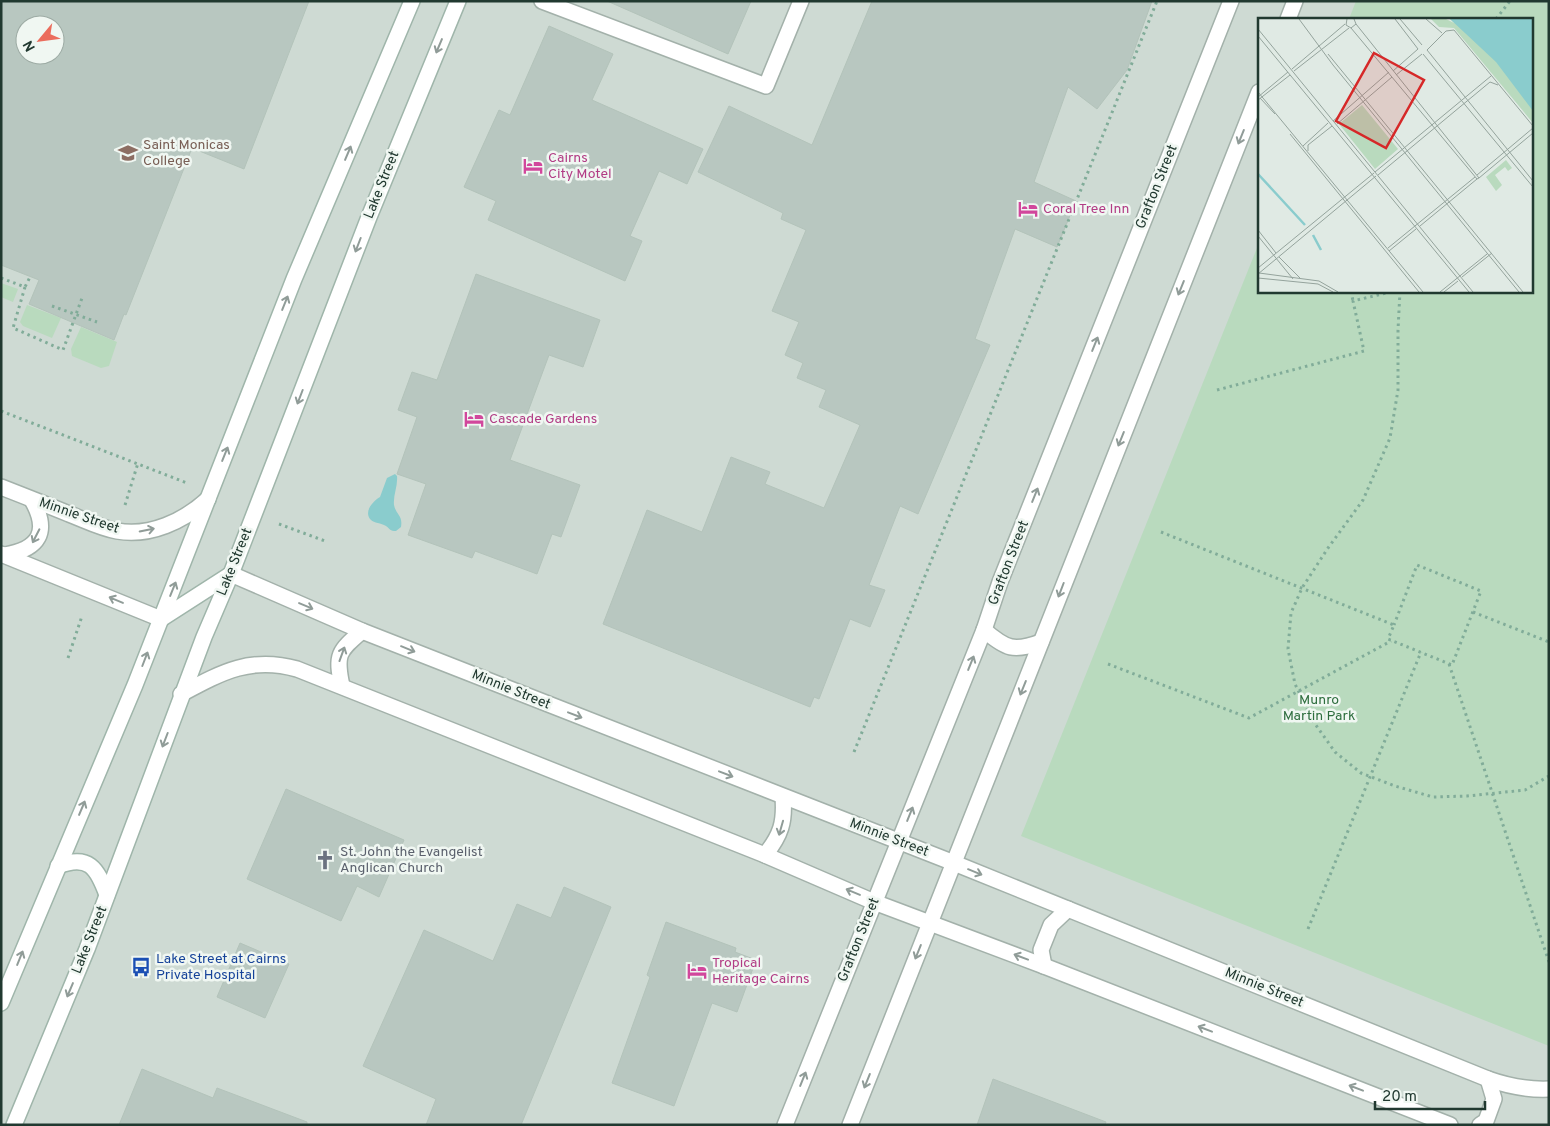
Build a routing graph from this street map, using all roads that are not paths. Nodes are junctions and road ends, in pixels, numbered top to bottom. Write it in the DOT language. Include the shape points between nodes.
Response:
graph roads {
  1 [pos="412,1"];
  2 [pos="458,1"];
  3 [pos="542,1"];
  4 [pos="801,1"];
  5 [pos="1231,1"];
  6 [pos="1295,1"];
  7 [pos="1288,18"];
  8 [pos="1258,95"];
  9 [pos="1,487"];
  10 [pos="209,496"];
  11 [pos="32,500"];
  12 [pos="3,554"];
  13 [pos="231,574"];
  14 [pos="161,619"];
  15 [pos="984,630"];
  16 [pos="362,631"];
  17 [pos="1041,642"];
  18 [pos="342,686"];
  19 [pos="182,694"];
  20 [pos="783,797"];
  21 [pos="898,842"];
  22 [pos="765,855"];
  23 [pos="954,863"];
  24 [pos="58,866"];
  25 [pos="107,895"];
  26 [pos="874,902"];
  27 [pos="1068,909"];
  28 [pos="930,923"];
  29 [pos="1044,966"];
  30 [pos="1,1003"];
  31 [pos="1488,1079"];
  32 [pos="1549,1089"];
  33 [pos="14,1125"];
  34 [pos="785,1125"];
  35 [pos="850,1125"];
  36 [pos="1450,1125"];
  37 [pos="1480,1125"];
  10 -- 1 [label="street, one-way" via="294,279"];
  2 -- 13 [label="street, Lake Street, one-way" via="369,217"];
  3 -- 4 [label="street" via="766,86"];
  15 -- 5 [label="street, Grafton Street, one-way" via="1011,554"];
  6 -- 7 [label="street"];
  8 -- 17 [label="street, one-way"];
  9 -- 11 [label="street, Minnie Street"];
  11 -- 10 [label="street, Minnie Street, one-way" via="114,530 137,532 171,524 188,516"];
  14 -- 10 [label="street, one-way"];
  11 -- 12 [label="street, Minnie Street, one-way" via="41,522 40,533 26,549"];
  14 -- 12 [label="street, Minnie Street, one-way"];
  13 -- 14 [label="street"];
  13 -- 16 [label="street, Minnie Street, one-way"];
  13 -- 19 [label="street, Lake Street"];
  24 -- 14 [label="street, one-way"];
  15 -- 17 [label="street" via="1003,645 1017,648"];
  21 -- 15 [label="street, Grafton Street, one-way"];
  18 -- 16 [label="street, one-way" via="340,654"];
  16 -- 20 [label="street, Minnie Street, one-way"];
  17 -- 23 [label="street, one-way"];
  18 -- 19 [label="street" via="298,668 263,664 233,668"];
  18 -- 22 [label="street"];
  19 -- 25 [label="street, Lake Street, one-way"];
  20 -- 21 [label="street, Minnie Street"];
  20 -- 22 [label="street, one-way" via="781,830"];
  21 -- 23 [label="street, Minnie Street"];
  21 -- 26 [label="street, Grafton Street"];
  26 -- 22 [label="street, one-way"];
  23 -- 27 [label="street, Minnie Street, one-way"];
  23 -- 28 [label="street"];
  24 -- 25 [label="street" via="75,861 88,864 101,878"];
  30 -- 24 [label="street, one-way"];
  25 -- 33 [label="street, Lake Street, one-way"];
  26 -- 28 [label="street"];
  34 -- 26 [label="street, Grafton Street, one-way"];
  27 -- 29 [label="street" via="1051,925 1041,950"];
  27 -- 31 [label="street, Minnie Street"];
  29 -- 28 [label="street, one-way"];
  28 -- 35 [label="street, one-way"];
  36 -- 29 [label="street, one-way"];
  31 -- 32 [label="street, Minnie Street" via="1507,1085"];
  31 -- 37 [label="street" via="1494,1099 1486,1121"];
}
